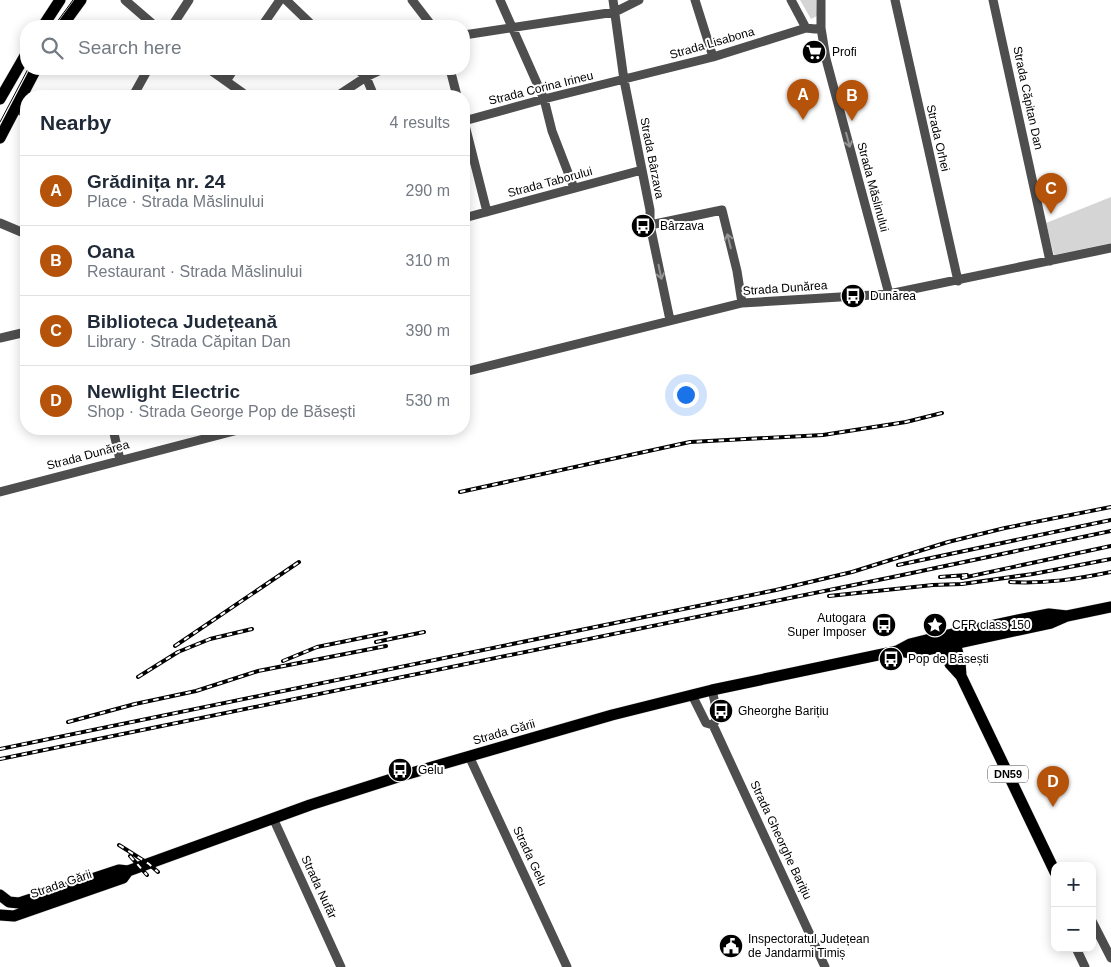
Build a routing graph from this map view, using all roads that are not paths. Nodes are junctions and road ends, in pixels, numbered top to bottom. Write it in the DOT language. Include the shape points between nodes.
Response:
graph roads {
  1 [pos="60,0"];
  2 [pos="81,0"];
  3 [pos="125,0"];
  4 [pos="189,0"];
  5 [pos="280,0"];
  6 [pos="286,0"];
  7 [pos="412,0"];
  8 [pos="500,0"];
  9 [pos="613,0"];
  10 [pos="639,0"];
  11 [pos="695,0"];
  12 [pos="791,0"];
  13 [pos="821,0"];
  14 [pos="895,0"];
  15 [pos="993,0"];
  16 [pos="615,12"];
  17 [pos="47,20"];
  18 [pos="66,20"];
  19 [pos="148,20"];
  20 [pos="176,20"];
  21 [pos="266,20"];
  22 [pos="307,20"];
  23 [pos="427,20"];
  24 [pos="513,27"];
  25 [pos="806,28"];
  26 [pos="821,28"];
  27 [pos="470,34"];
  28 [pos="713,57"];
  29 [pos="20,64"];
  30 [pos="33,75"];
  31 [pos="145,75"];
  32 [pos="218,75"];
  33 [pos="230,75"];
  34 [pos="364,75"];
  35 [pos="370,75"];
  36 [pos="452,75"];
  37 [pos="366,77"];
  38 [pos="624,80"];
  39 [pos="226,81"];
  40 [pos="25,90"];
  41 [pos="136,90"];
  42 [pos="239,90"];
  43 [pos="346,90"];
  44 [pos="371,90"];
  45 [pos="455,90"];
  46 [pos="0,98"];
  47 [pos="544,99"];
  48 [pos="20,100"];
  49 [pos="16,108"];
  50 [pos="20,110"];
  51 [pos="470,119"];
  52 [pos="0,138"];
  53 [pos="470,145"];
  54 [pos="642,170"];
  55 [pos="574,188"];
  56 [pos="487,212"];
  57 [pos="470,216"];
  58 [pos="0,223"];
  59 [pos="650,225"];
  60 [pos="20,231"];
  61 [pos="1111,248"];
  62 [pos="1050,260"];
  63 [pos="958,281"];
  64 [pos="889,294"];
  65 [pos="742,303"];
  66 [pos="670,320"];
  67 [pos="20,333"];
  68 [pos="0,338"];
  69 [pos="470,370"];
  70 [pos="114,435"];
  71 [pos="218,435"];
  72 [pos="120,460"];
  73 [pos="0,492"];
  74 [pos="1111,606"];
  75 [pos="954,639"];
  76 [pos="942,641"];
  77 [pos="961,676"];
  78 [pos="712,690"];
  79 [pos="692,695"];
  80 [pos="713,725"];
  81 [pos="469,756"];
  82 [pos="273,818"];
  83 [pos="1051,864"];
  84 [pos="128,871"];
  85 [pos="0,895"];
  86 [pos="0,915"];
  87 [pos="1096,929"];
  88 [pos="1078,952"];
  89 [pos="1111,958"];
  90 [pos="341,967"];
  91 [pos="567,967"];
  92 [pos="825,967"];
  93 [pos="1085,967"];
  1 -- 17 [label="main road"];
  2 -- 18 [label="main road"];
  3 -- 19 [label="street"];
  4 -- 20 [label="street"];
  5 -- 21 [label="street"];
  6 -- 22 [label="street"];
  7 -- 23 [label="street"];
  8 -- 24 [label="street"];
  9 -- 16 [label="street, Strada Bârzava"];
  10 -- 16 [label="street"];
  11 -- 28 [label="street"];
  12 -- 25 [label="street"];
  13 -- 26 [label="street, Strada Măslinului"];
  14 -- 63 [label="street, Strada Orhei"];
  15 -- 62 [label="street, Strada Căpitan Dan"];
  16 -- 24 [label="street"];
  16 -- 38 [label="street, Strada Bârzava"];
  24 -- 27 [label="street"];
  24 -- 47 [label="street"];
  25 -- 26 [label="street"];
  25 -- 28 [label="street, Strada Lisabona"];
  26 -- 64 [label="street, Strada Măslinului, one-way" via="826,59"];
  28 -- 38 [label="street, Strada Lisabona"];
  29 -- 46 [label="main road"];
  30 -- 40 [label="main road"];
  31 -- 41 [label="street"];
  32 -- 39 [label="street"];
  33 -- 39 [label="street"];
  34 -- 37 [label="street"];
  35 -- 37 [label="street"];
  36 -- 45 [label="street"];
  37 -- 43 [label="street"];
  37 -- 44 [label="street"];
  38 -- 47 [label="street, Strada Corina Irineu"];
  38 -- 54 [label="street, Strada Bârzava"];
  39 -- 42 [label="street"];
  47 -- 51 [label="street, Strada Corina Irineu"];
  47 -- 55 [label="street" via="552,131"];
  48 -- 49 [label="main road"];
  49 -- 50 [label="street"];
  49 -- 52 [label="main road"];
  53 -- 56 [label="street"];
  54 -- 55 [label="street, Strada Taborului"];
  54 -- 59 [label="street, Strada Bârzava"];
  55 -- 56 [label="street, Strada Taborului"];
  56 -- 57 [label="street, Strada Taborului"];
  58 -- 60 [label="street"];
  65 -- 59 [label="street, one-way" via="722,210"];
  59 -- 66 [label="street, Strada Bârzava, one-way"];
  61 -- 62 [label="street, Strada Dunărea"];
  62 -- 63 [label="street, Strada Dunărea"];
  63 -- 64 [label="street, Strada Dunărea"];
  64 -- 65 [label="street, Strada Dunărea"];
  65 -- 66 [label="street, Strada Dunărea"];
  66 -- 69 [label="street, Strada Dunărea"];
  67 -- 68 [label="street"];
  70 -- 72 [label="street"];
  71 -- 72 [label="street, Strada Dunărea"];
  72 -- 73 [label="street, Strada Dunărea"];
  74 -- 75 [label="main road, Strada Gării" via="1051,622"];
  75 -- 76 [label="main road, Strada Gării"];
  75 -- 77 [label="main road, DN59"];
  76 -- 77 [label="main road, DN59" via="950,664"];
  76 -- 78 [label="main road, Strada Gării" via="912,653 897,651"];
  77 -- 83 [label="main road, DN59"];
  78 -- 79 [label="main road, Strada Gării"];
  78 -- 80 [label="street, Strada Gheorghe Barițiu" via="716,716"];
  79 -- 80 [label="street, Strada Gheorghe Barițiu" via="706,723"];
  79 -- 81 [label="main road, Strada Gării"];
  80 -- 92 [label="street, Strada Gheorghe Barițiu"];
  81 -- 82 [label="main road, Strada Gării"];
  81 -- 91 [label="street, Strada Gelu"];
  82 -- 84 [label="main road, Strada Gării"];
  82 -- 90 [label="street, Strada Nufăr"];
  84 -- 85 [label="main road, Strada Gării" via="120,870 20,903 9,902"];
  84 -- 86 [label="main road, Strada Gării" via="123,878 14,916"];
  87 -- 89 [label="street"];
  88 -- 93 [label="street"];
}
